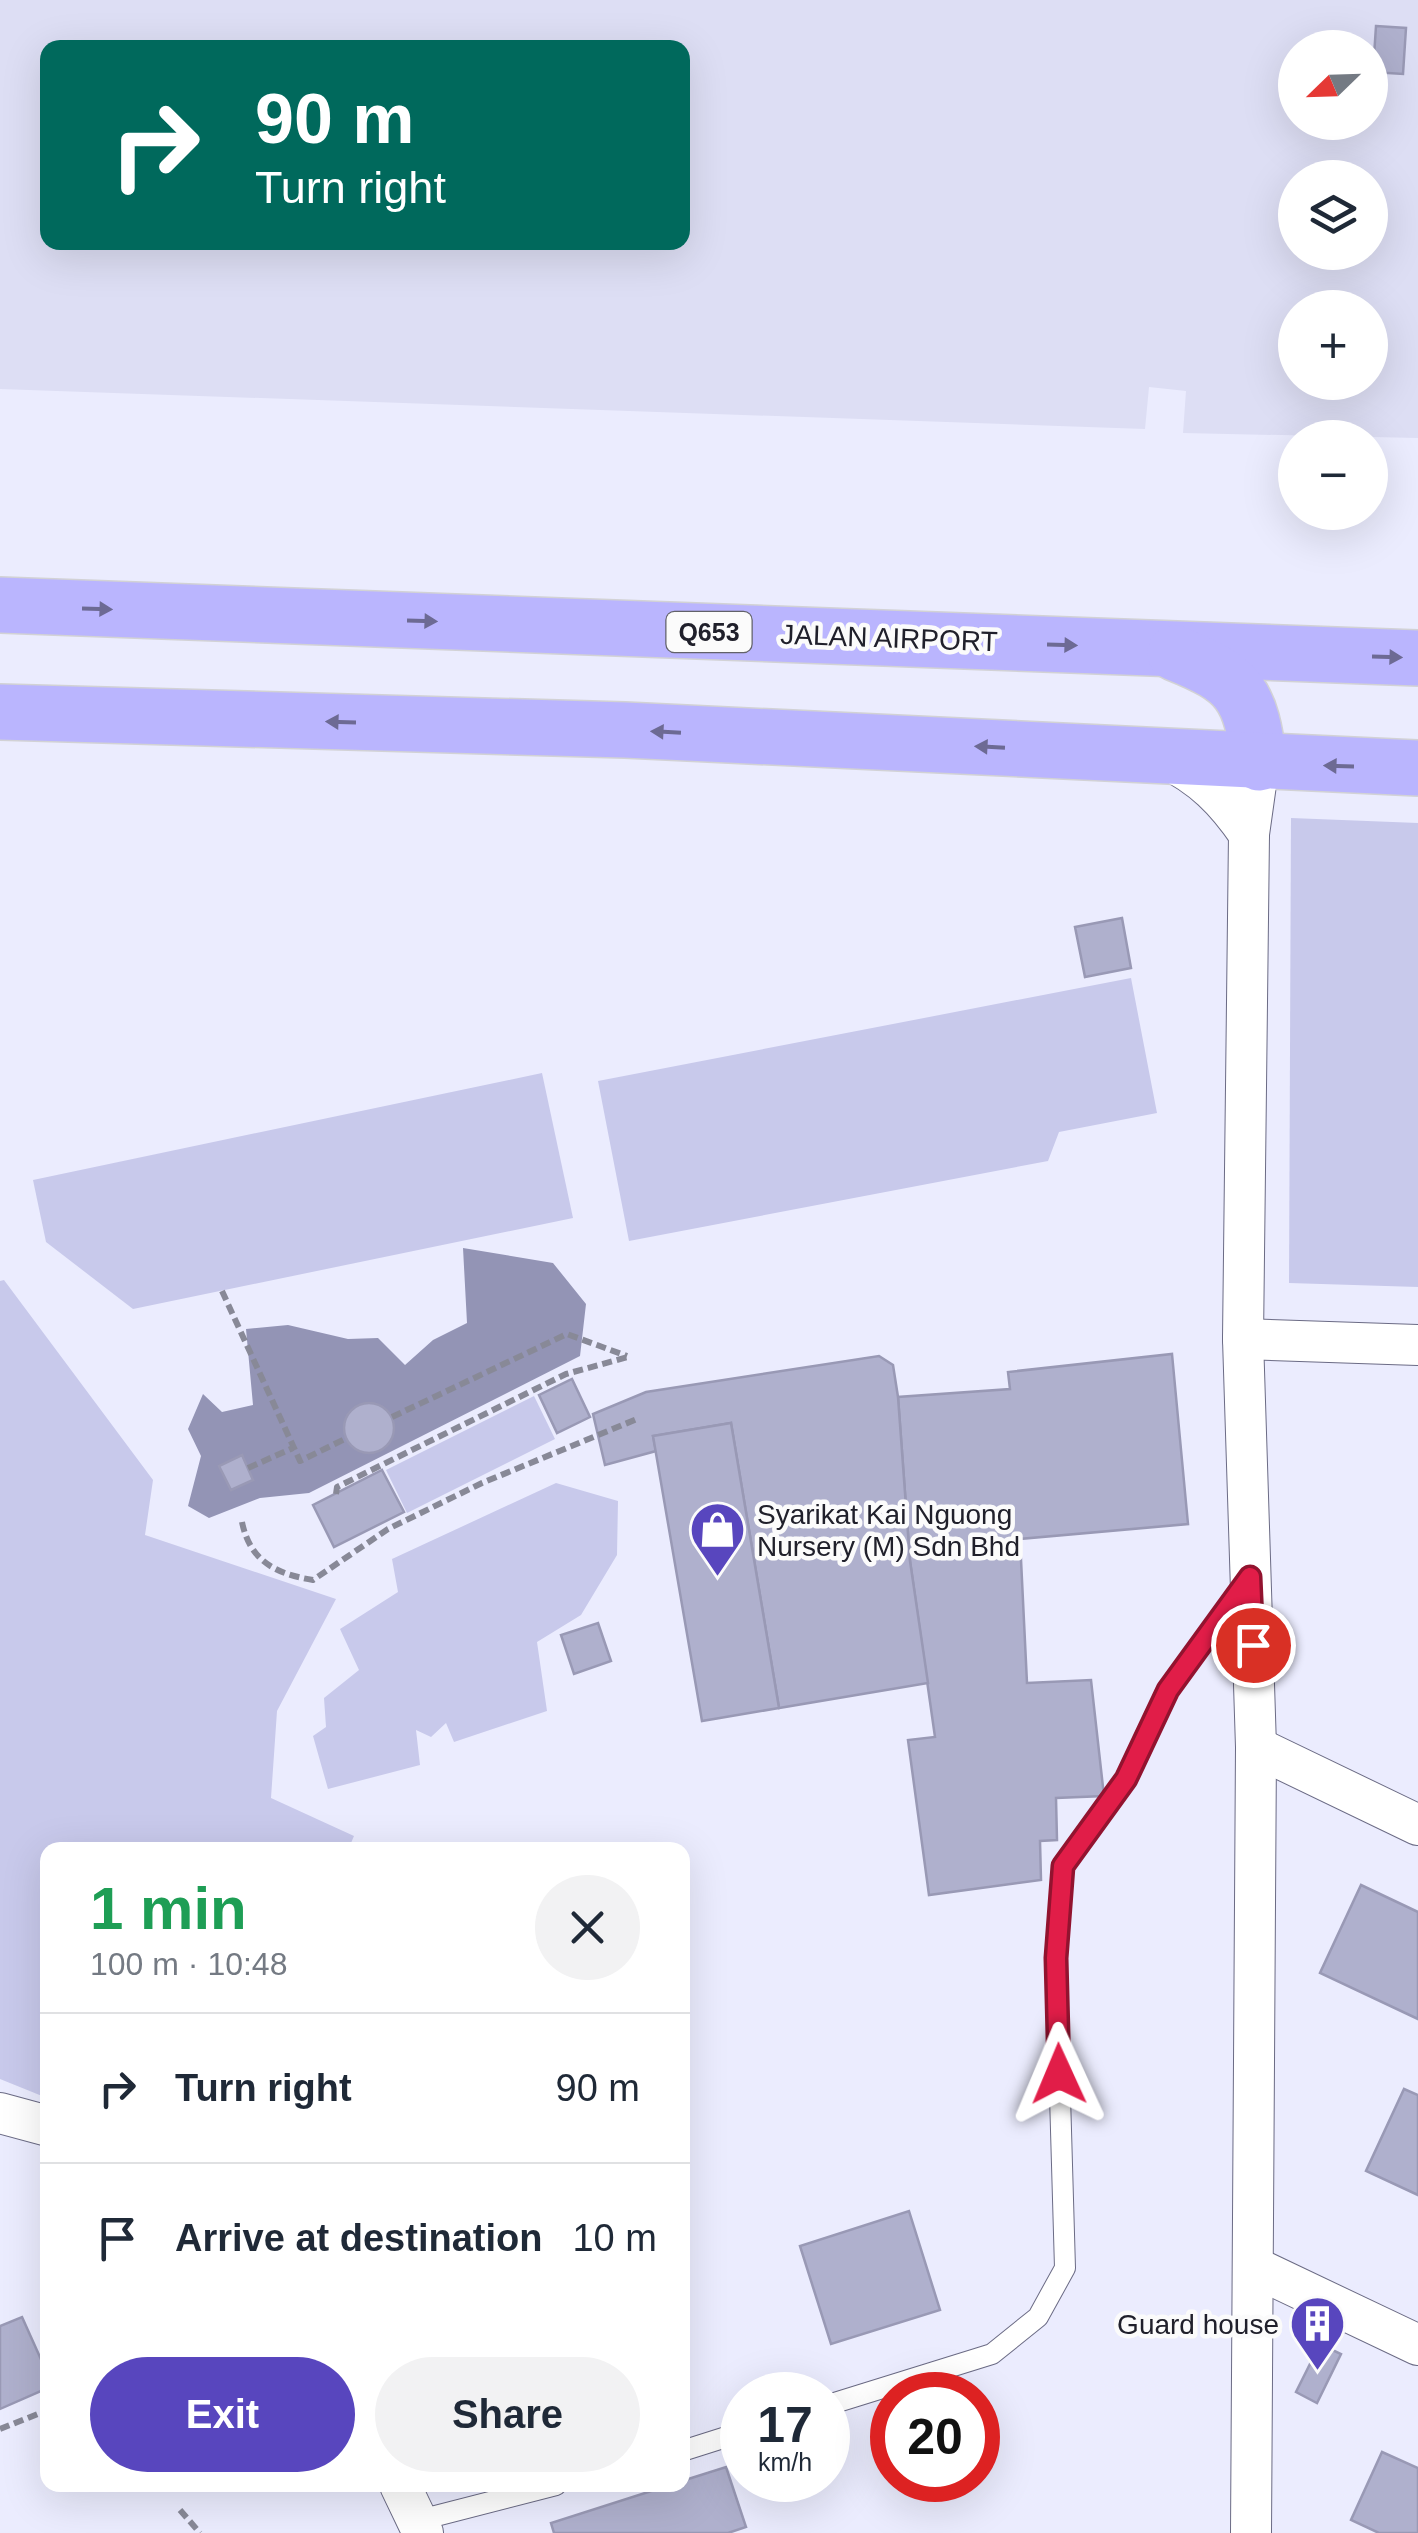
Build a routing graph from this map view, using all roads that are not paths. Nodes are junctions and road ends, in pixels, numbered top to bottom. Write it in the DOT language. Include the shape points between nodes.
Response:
graph roads {
  1 [pos="0,606"];
  2 [pos="1162,649"];
  3 [pos="1418,658"];
  4 [pos="0,712"];
  5 [pos="1158,755"];
  6 [pos="1260,763"];
  7 [pos="1418,768"];
  8 [pos="1249,834"];
  9 [pos="1243,1339"];
  10 [pos="1418,1345"];
  11 [pos="1250,1577"];
  12 [pos="1256,1747"];
  13 [pos="1418,1824"];
  14 [pos="0,2113"];
  15 [pos="40,2124"];
  16 [pos="1254,2267"];
  17 [pos="1418,2345"];
  18 [pos="850,2398"];
  19 [pos="720,2439"];
  20 [pos="690,2448"];
  21 [pos="404,2492"];
  22 [pos="533,2492"];
  23 [pos="421,2526"];
  24 [pos="1251,2533"];
  1 -- 2 [label="main road, JALAN AIRPORT / Q653, one-way"];
  2 -- 3 [label="main road, JALAN AIRPORT / Q653, one-way"];
  2 -- 6 [label="main road" via="1238,687 1254,720"];
  5 -- 4 [label="main road, one-way" via="625,730"];
  5 -- 6 [label="main road"];
  5 -- 8 [label="street" via="1223,796"];
  7 -- 6 [label="main road, one-way"];
  6 -- 8 [label="street"];
  8 -- 9 [label="street"];
  9 -- 10 [label="street"];
  9 -- 11 [label="street"];
  11 -- 12 [label="street"];
  11 -- 18 [label="lane" via="1168,1690 1126,1779 1063,1866 1056,1958 1065,2268 1038,2316 992,2354"];
  12 -- 13 [label="street"];
  12 -- 16 [label="street"];
  14 -- 15 [label="street"];
  16 -- 17 [label="street"];
  16 -- 24 [label="street"];
  19 -- 20 [label="lane"];
  21 -- 23 [label="street"];
  22 -- 23 [label="lane"];
}
